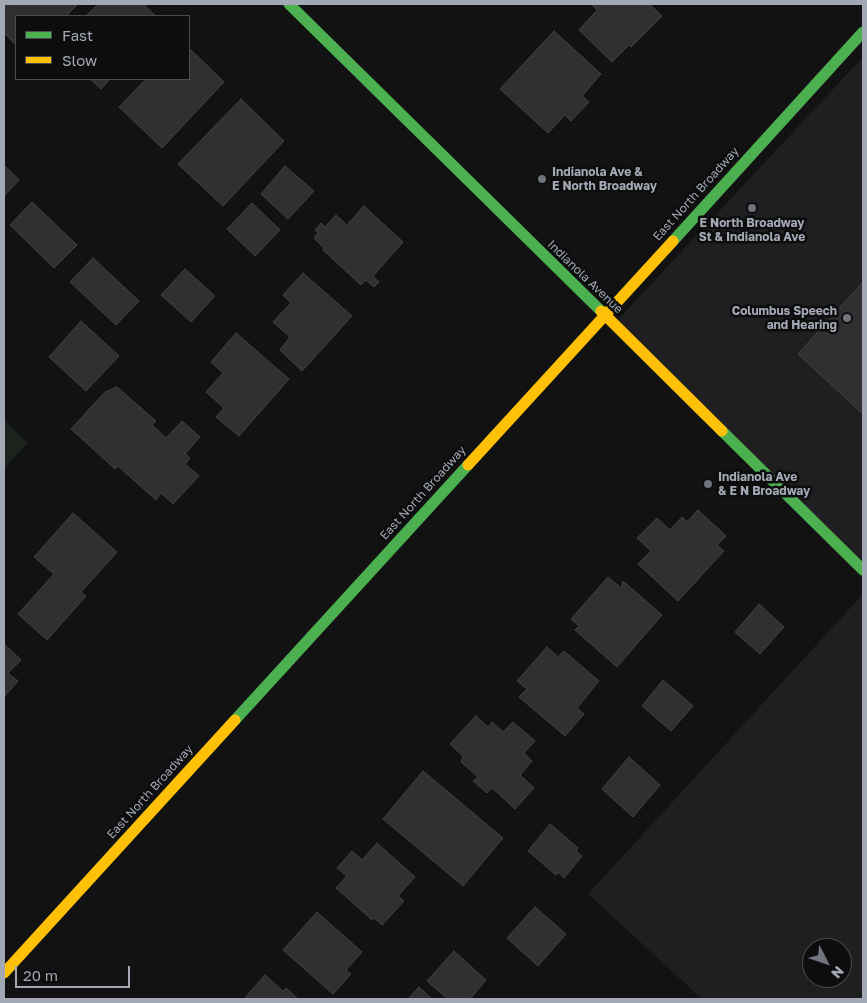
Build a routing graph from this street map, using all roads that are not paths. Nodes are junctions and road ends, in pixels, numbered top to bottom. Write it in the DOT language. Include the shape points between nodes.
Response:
graph roads {
  1 [pos="288,4"];
  2 [pos="863,32"];
  3 [pos="604,315"];
  4 [pos="863,570"];
  5 [pos="4,973"];
  1 -- 3 [label="main road, Indianola Avenue"];
  2 -- 3 [label="main road, East North Broadway"];
  3 -- 4 [label="main road, Indianola Avenue"];
  3 -- 5 [label="main road, East North Broadway"];
}
